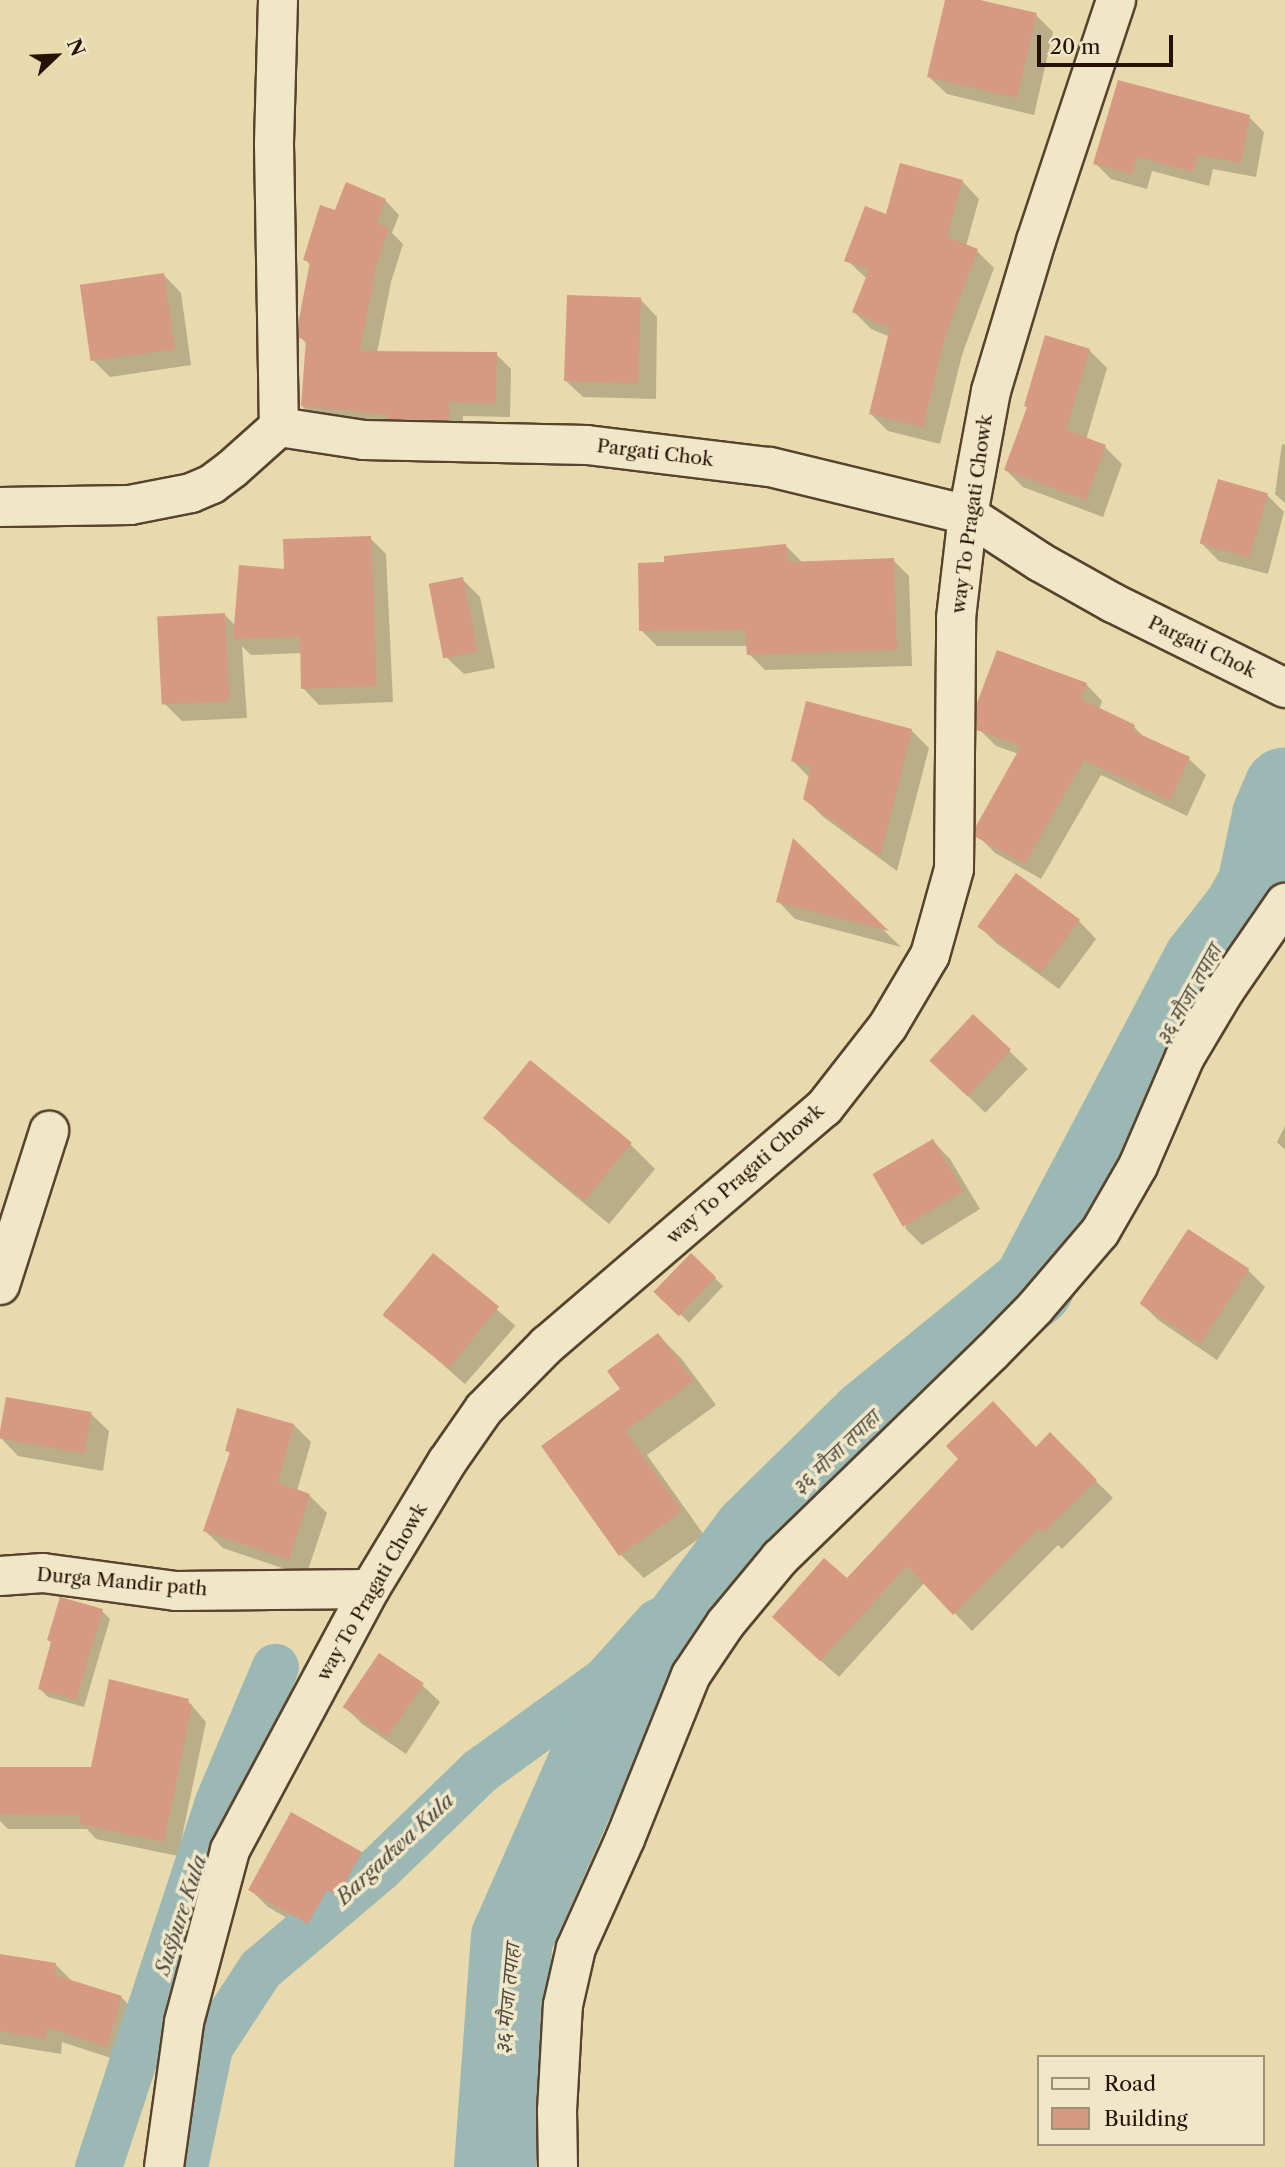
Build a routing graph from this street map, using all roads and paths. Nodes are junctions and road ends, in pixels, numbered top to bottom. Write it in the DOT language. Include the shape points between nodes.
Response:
graph roads {
  1 [pos="278,0"];
  2 [pos="1116,0"];
  3 [pos="279,427"];
  4 [pos="0,507"];
  5 [pos="968,515"];
  6 [pos="1282,686"];
  7 [pos="1285,903"];
  8 [pos="49,1132"];
  9 [pos="8,1230"];
  10 [pos="0,1285"];
  11 [pos="0,1576"];
  12 [pos="370,1589"];
  13 [pos="164,2167"];
  14 [pos="558,2167"];
  1 -- 3 [label="street" via="274,144"];
  2 -- 5 [label="street, way To Pragati Chowk" via="991,391"];
  3 -- 4 [label="street" via="232,469 191,493 130,505"];
  3 -- 5 [label="street, Pargati Chok" via="363,440 587,445 770,467"];
  5 -- 6 [label="street, Pargati Chok" via="1113,603"];
  5 -- 12 [label="street, way To Pragati Chowk" via="956,618 954,869 930,956 888,1026 824,1108 547,1345 484,1409"];
  7 -- 14 [label="street" via="1185,1056 1138,1166 1100,1232 1035,1308 880,1465 780,1558 726,1623 691,1675 576,1948 563,2005"];
  8 -- 9 [label="street"];
  9 -- 10 [label="street"];
  11 -- 12 [label="street, Durga Mandir path" via="43,1573 176,1591"];
  12 -- 13 [label="street, way To Pragati Chowk" via="230,1850 184,2022"];
}
